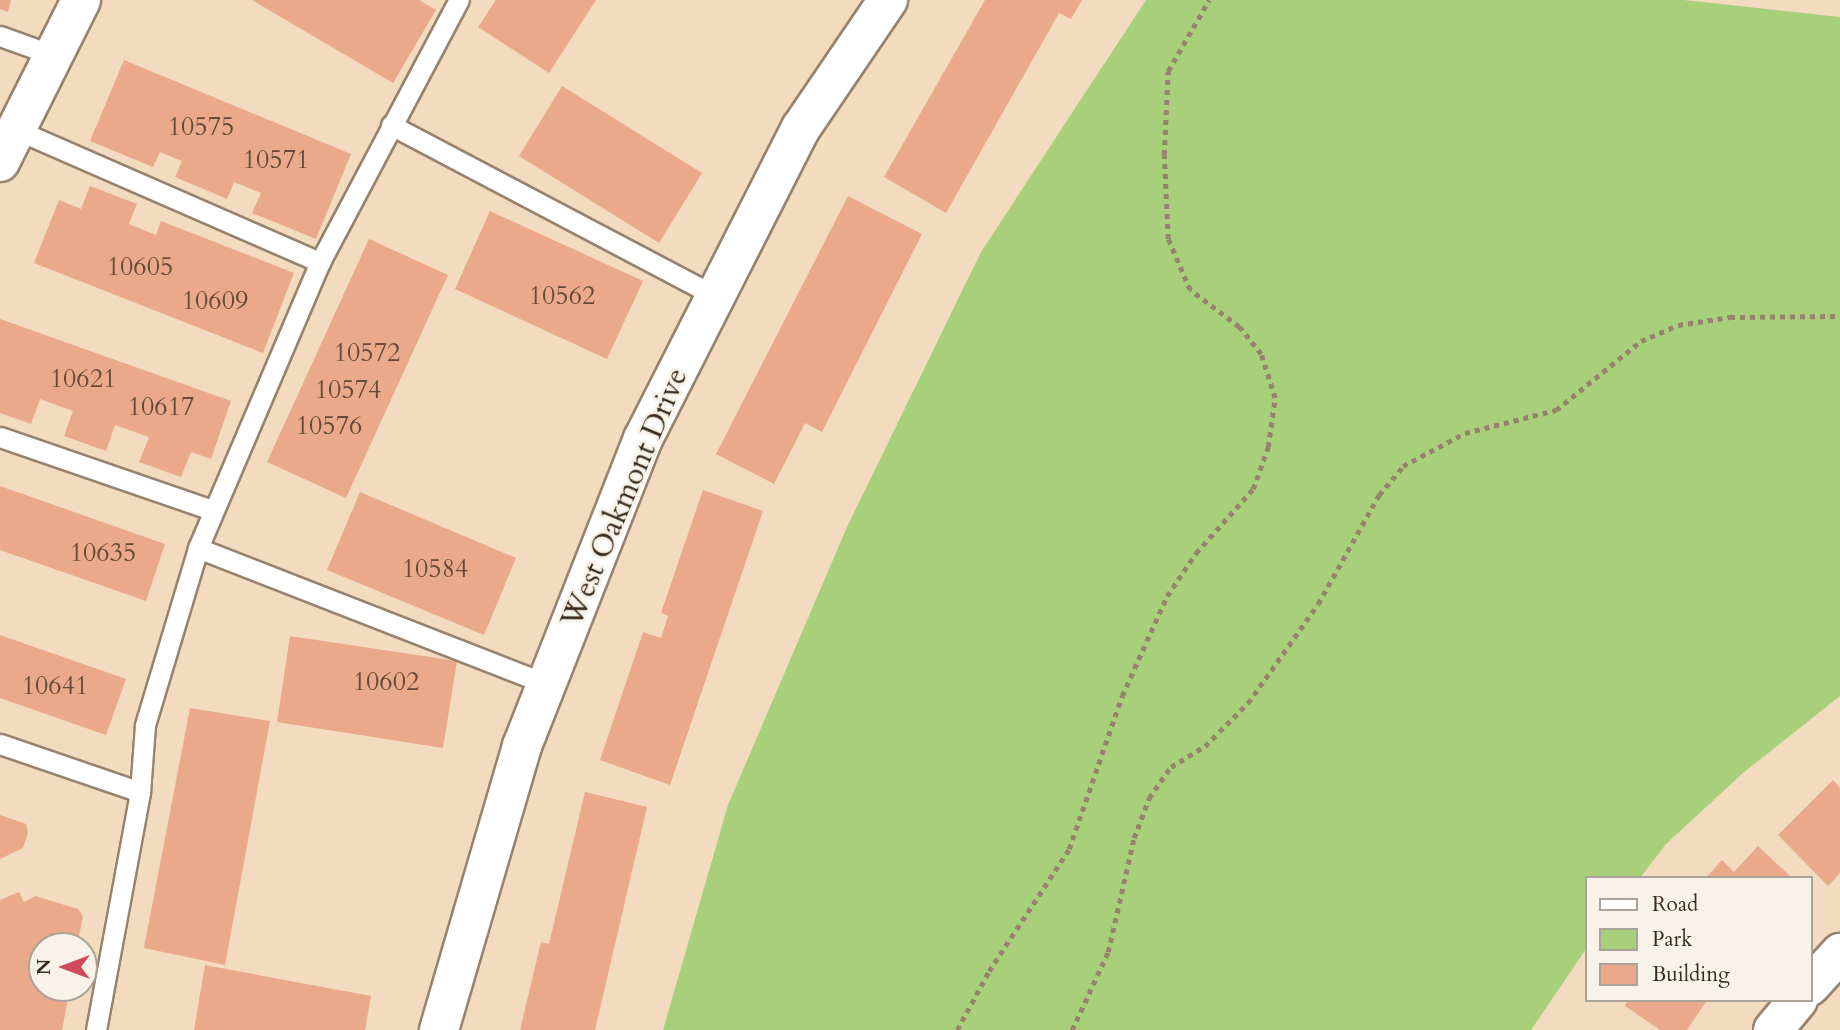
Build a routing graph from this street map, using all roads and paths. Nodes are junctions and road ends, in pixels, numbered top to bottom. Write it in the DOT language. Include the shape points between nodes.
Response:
graph roads {
  1 [pos="81,0"];
  2 [pos="888,0"];
  3 [pos="1209,0"];
  4 [pos="456,1"];
  5 [pos="0,36"];
  6 [pos="53,55"];
  7 [pos="391,125"];
  8 [pos="8,145"];
  9 [pos="320,262"];
  10 [pos="716,296"];
  11 [pos="1840,316"];
  12 [pos="0,437"];
  13 [pos="212,510"];
  14 [pos="198,548"];
  15 [pos="546,684"];
  16 [pos="0,744"];
  17 [pos="140,792"];
  18 [pos="1840,953"];
  19 [pos="1812,984"];
  20 [pos="1796,1002"];
  21 [pos="96,1030"];
  22 [pos="439,1030"];
  23 [pos="957,1030"];
  24 [pos="1073,1030"];
  25 [pos="1773,1030"];
  1 -- 6 [label="street"];
  2 -- 10 [label="street, West Oakmont Drive" via="801,128"];
  3 -- 23 [label="path" via="1168,71 1164,155 1168,239 1190,290 1239,327 1261,354 1275,398 1268,447 1253,489 1196,553 1167,596 1122,696 1065,857 989,971"];
  4 -- 7 [label="lane"];
  5 -- 6 [label="lane"];
  6 -- 8 [label="street"];
  7 -- 9 [label="lane"];
  7 -- 10 [label="lane"];
  8 -- 9 [label="lane"];
  9 -- 13 [label="lane"];
  10 -- 15 [label="street, West Oakmont Drive" via="643,439"];
  11 -- 24 [label="path" via="1730,317 1678,325 1641,341 1556,410 1465,433 1403,466 1380,495 1318,604 1248,703 1214,738 1171,767 1149,798 1134,838 1108,952"];
  12 -- 13 [label="lane"];
  13 -- 14 [label="lane"];
  14 -- 15 [label="lane"];
  14 -- 17 [label="lane" via="145,724"];
  15 -- 22 [label="street, West Oakmont Drive" via="522,746"];
  16 -- 17 [label="lane"];
  17 -- 21 [label="lane"];
  18 -- 19 [label="street"];
  20 -- 25 [label="street"];
}
